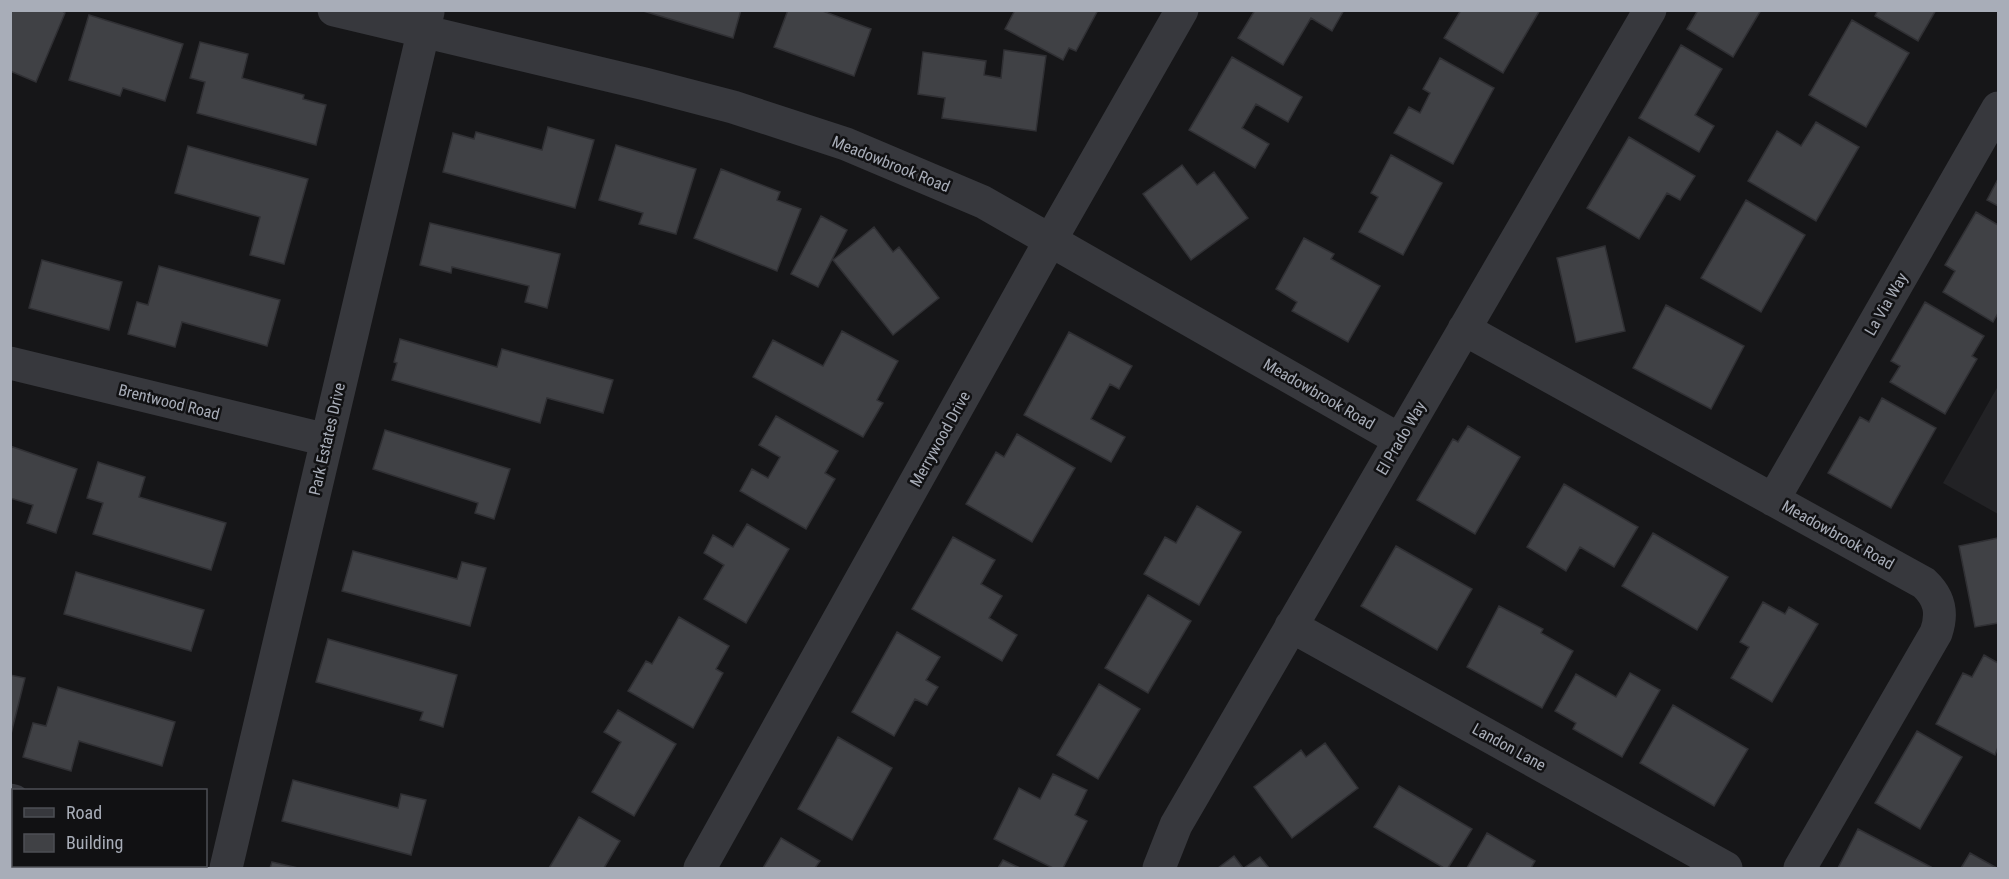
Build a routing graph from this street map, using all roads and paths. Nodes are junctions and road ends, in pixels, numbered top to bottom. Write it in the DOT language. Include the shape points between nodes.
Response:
graph roads {
  1 [pos="334,10"];
  2 [pos="1182,10"];
  3 [pos="1650,10"];
  4 [pos="426,21"];
  5 [pos="1998,108"];
  6 [pos="1050,241"];
  7 [pos="1464,329"];
  8 [pos="10,363"];
  9 [pos="327,440"];
  10 [pos="1400,440"];
  11 [pos="1773,500"];
  12 [pos="1291,626"];
  13 [pos="220,854"];
  14 [pos="700,868"];
  15 [pos="1159,868"];
  16 [pos="1726,868"];
  17 [pos="1800,868"];
  1 -- 4 [label="street, Meadowbrook Road"];
  2 -- 6 [label="street, Merrywood Drive"];
  3 -- 7 [label="street, El Prado Way"];
  4 -- 6 [label="street, Meadowbrook Road" via="733,107 846,144 983,202"];
  4 -- 9 [label="street, Park Estates Drive"];
  5 -- 11 [label="street, La Via Way"];
  6 -- 10 [label="street, Meadowbrook Road"];
  6 -- 14 [label="street, Merrywood Drive"];
  7 -- 10 [label="street, El Prado Way"];
  7 -- 11 [label="street, Meadowbrook Road"];
  8 -- 9 [label="street, Brentwood Road"];
  9 -- 13 [label="street, Park Estates Drive"];
  10 -- 12 [label="street, El Prado Way"];
  11 -- 17 [label="street, Meadowbrook Road" via="1924,583 1932,590 1940,611 1936,633"];
  12 -- 15 [label="street, El Prado Way" via="1176,825"];
  12 -- 16 [label="street, Landon Lane"];
}
